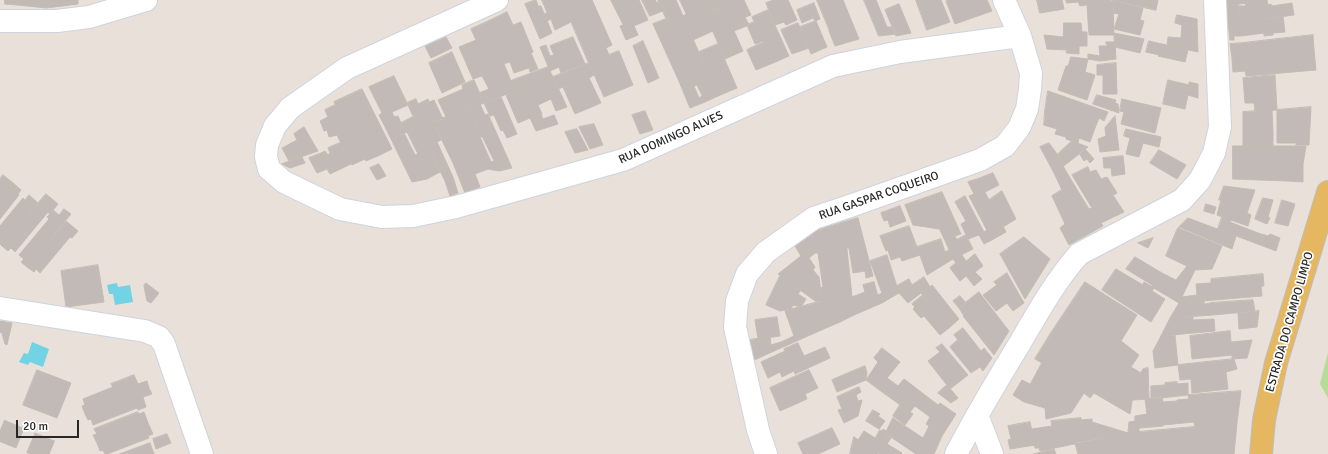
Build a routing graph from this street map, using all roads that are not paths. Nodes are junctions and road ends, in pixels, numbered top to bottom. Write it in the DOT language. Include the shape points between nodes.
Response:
graph roads {
  1 [pos="146,0"];
  2 [pos="497,0"];
  3 [pos="1004,0"];
  4 [pos="1215,0"];
  5 [pos="0,21"];
  6 [pos="1020,36"];
  7 [pos="1328,192"];
  8 [pos="0,308"];
  9 [pos="977,415"];
  10 [pos="202,454"];
  11 [pos="766,454"];
  12 [pos="956,454"];
  13 [pos="992,454"];
  14 [pos="1261,454"];
  1 -- 5 [label="street" via="89,17 57,21"];
  2 -- 6 [label="street, RUA DOMINGO ALVES" via="347,68 290,108 275,126 268,145 266,157 269,169 284,182 340,209 382,217 413,216 456,207 623,160 833,66 900,52"];
  3 -- 6 [label="street, RUA GASPAR COQUEIRO"];
  4 -- 9 [label="street" via="1220,127 1214,154 1200,180 1182,200 1080,254 1067,268"];
  6 -- 11 [label="street, RUA GASPAR COQUEIRO" via="1031,73 1030,89 1027,109 1019,128 1006,146 980,160 814,218 766,252 747,274 737,301 735,327 758,430"];
  7 -- 14 [label="main road, ESTRADA DO CAMPO LIMPO" via="1276,363 1264,420"];
  8 -- 10 [label="street" via="145,331 159,337 164,344"];
  9 -- 12 [label="street"];
  9 -- 13 [label="street"];
}
